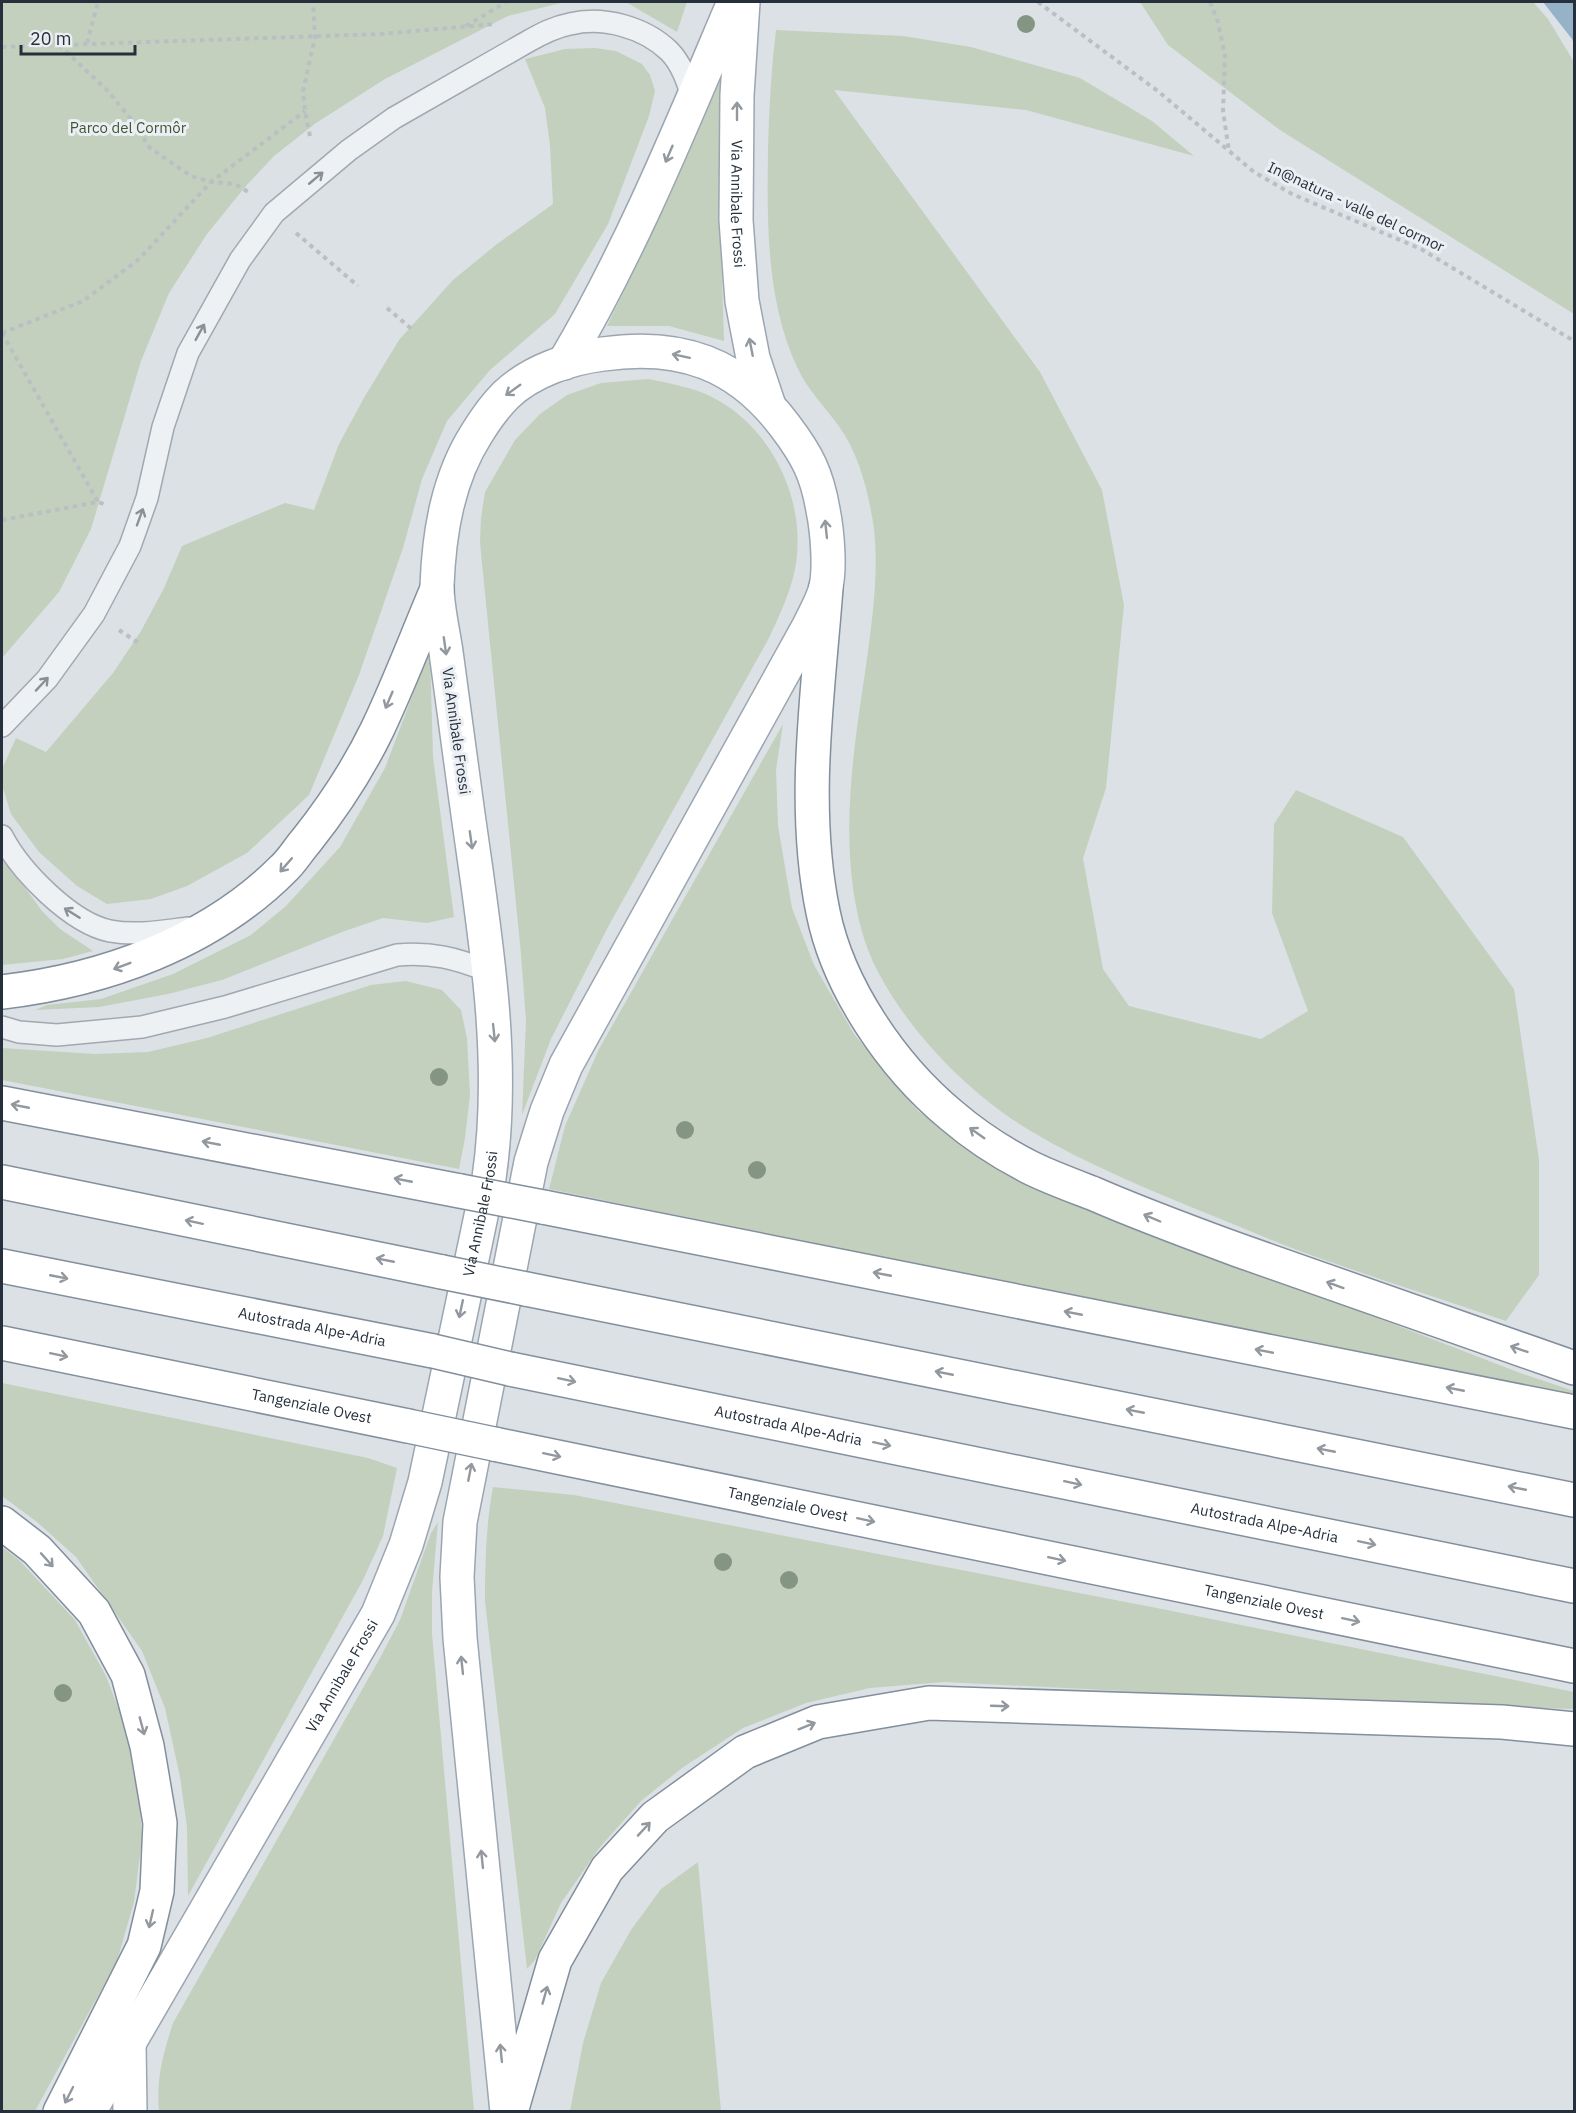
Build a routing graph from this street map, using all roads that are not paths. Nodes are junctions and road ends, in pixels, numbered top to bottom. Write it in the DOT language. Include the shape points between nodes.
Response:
graph roads {
  1 [pos="734,2"];
  2 [pos="743,2"];
  3 [pos="693,100"];
  4 [pos="564,363"];
  5 [pos="768,403"];
  6 [pos="437,588"];
  7 [pos="826,588"];
  8 [pos="2,726"];
  9 [pos="2,836"];
  10 [pos="210,925"];
  11 [pos="488,971"];
  12 [pos="2,992"];
  13 [pos="2,1027"];
  14 [pos="2,1103"];
  15 [pos="2,1182"];
  16 [pos="2,1266"];
  17 [pos="2,1343"];
  18 [pos="1575,1368"];
  19 [pos="1575,1412"];
  20 [pos="1575,1500"];
  21 [pos="2,1523"];
  22 [pos="1575,1586"];
  23 [pos="1575,1666"];
  24 [pos="1575,1729"];
  25 [pos="129,2040"];
  26 [pos="60,2112"];
  27 [pos="89,2112"];
  28 [pos="130,2112"];
  29 [pos="509,2112"];
  1 -- 3 [label="main road"];
  5 -- 2 [label="main road, Via Annibale Frossi, one-way" via="753,358 742,302 736,220 737,95"];
  3 -- 4 [label="main road, one-way" via="632,237"];
  8 -- 3 [label="lane, one-way" via="47,679 94,614 130,546 188,353 240,260 274,213 394,118 547,31 571,23 628,26 652,39 669,51 684,74"];
  5 -- 4 [label="main road, Via Annibale Frossi, one-way" via="715,366 659,351 628,350"];
  4 -- 6 [label="main road, Via Annibale Frossi, one-way" via="536,375 506,395 477,433 455,474 445,512"];
  7 -- 5 [label="main road, Via Annibale Frossi, one-way" via="828,532 818,484 804,451"];
  6 -- 10 [label="main road, one-way" via="376,731 346,784 284,868 245,903"];
  6 -- 11 [label="main road, Via Annibale Frossi, one-way"];
  18 -- 7 [label="main road, one-way" via="1161,1222 1028,1167 951,1116 923,1088 851,992 823,913 811,798"];
  29 -- 7 [label="main road, Via Annibale Frossi, one-way" via="457,1577 460,1522 531,1162 566,1065 804,637"];
  10 -- 9 [label="lane, one-way" via="157,932 108,931 70,912 46,893"];
  10 -- 12 [label="main road, one-way" via="112,970"];
  11 -- 13 [label="lane" via="437,955 397,955 225,1007 142,1027 57,1035"];
  11 -- 25 [label="main road, Via Annibale Frossi, one-way" via="495,1046 495,1136 424,1482 406,1545 378,1614"];
  19 -- 14 [label="main road, one-way, bridge"];
  20 -- 15 [label="main road, one-way, bridge"];
  16 -- 22 [label="main road, Autostrada Alpe-Adria, one-way, bridge"];
  17 -- 23 [label="main road, Tangenziale Ovest, one-way, bridge"];
  21 -- 26 [label="main road, one-way" via="37,1550 94,1612 128,1675 147,1746 160,1823 158,1891 144,1946"];
  29 -- 24 [label="main road, one-way" via="555,1960 607,1869 655,1817 745,1752 818,1722 929,1704 1502,1722"];
  25 -- 27 [label="main road, Via Annibale Frossi"];
  25 -- 28 [label="main road"];
}
